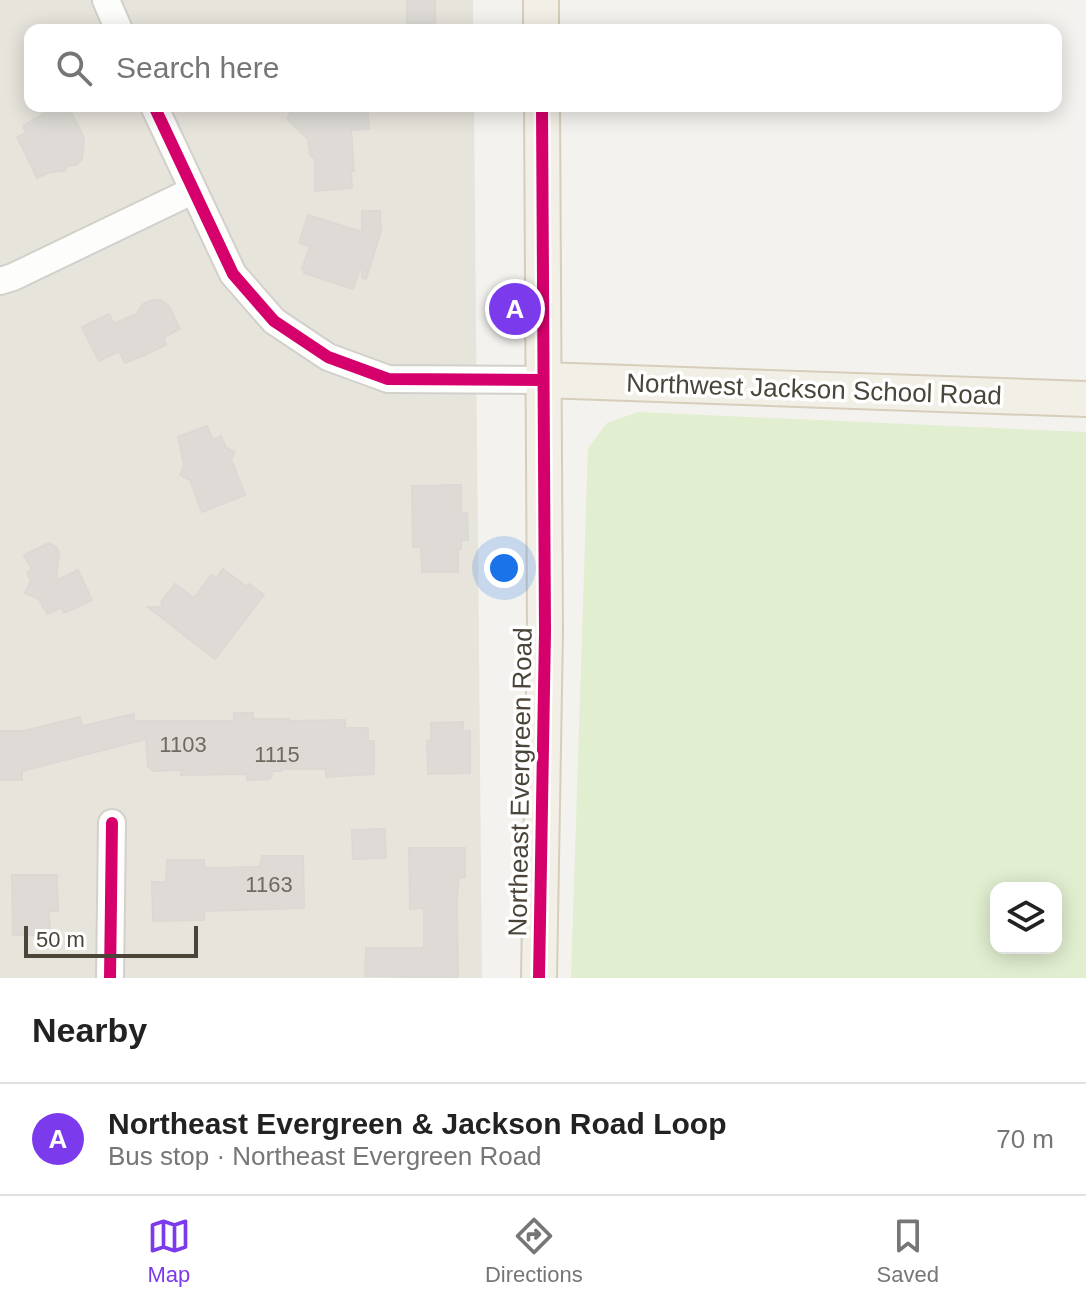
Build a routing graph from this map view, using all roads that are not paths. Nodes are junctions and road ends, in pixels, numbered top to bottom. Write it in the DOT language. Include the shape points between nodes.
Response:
graph roads {
  1 [pos="106,0"];
  2 [pos="541,0"];
  3 [pos="116,24"];
  4 [pos="541,24"];
  5 [pos="157,112"];
  6 [pos="542,112"];
  7 [pos="192,191"];
  8 [pos="0,281"];
  9 [pos="543,380"];
  10 [pos="1086,399"];
  11 [pos="112,823"];
  12 [pos="110,978"];
  13 [pos="539,978"];
  1 -- 3 [label="street"];
  2 -- 4 [label="main road"];
  5 -- 7 [label="street"];
  6 -- 9 [label="main road, Northeast Evergreen Road"];
  7 -- 8 [label="street"];
  7 -- 9 [label="street" via="233,274 274,321 328,357 388,379"];
  9 -- 10 [label="main road, Northwest Jackson School Road"];
  9 -- 13 [label="main road, Northeast Evergreen Road"];
  11 -- 12 [label="street"];
}
